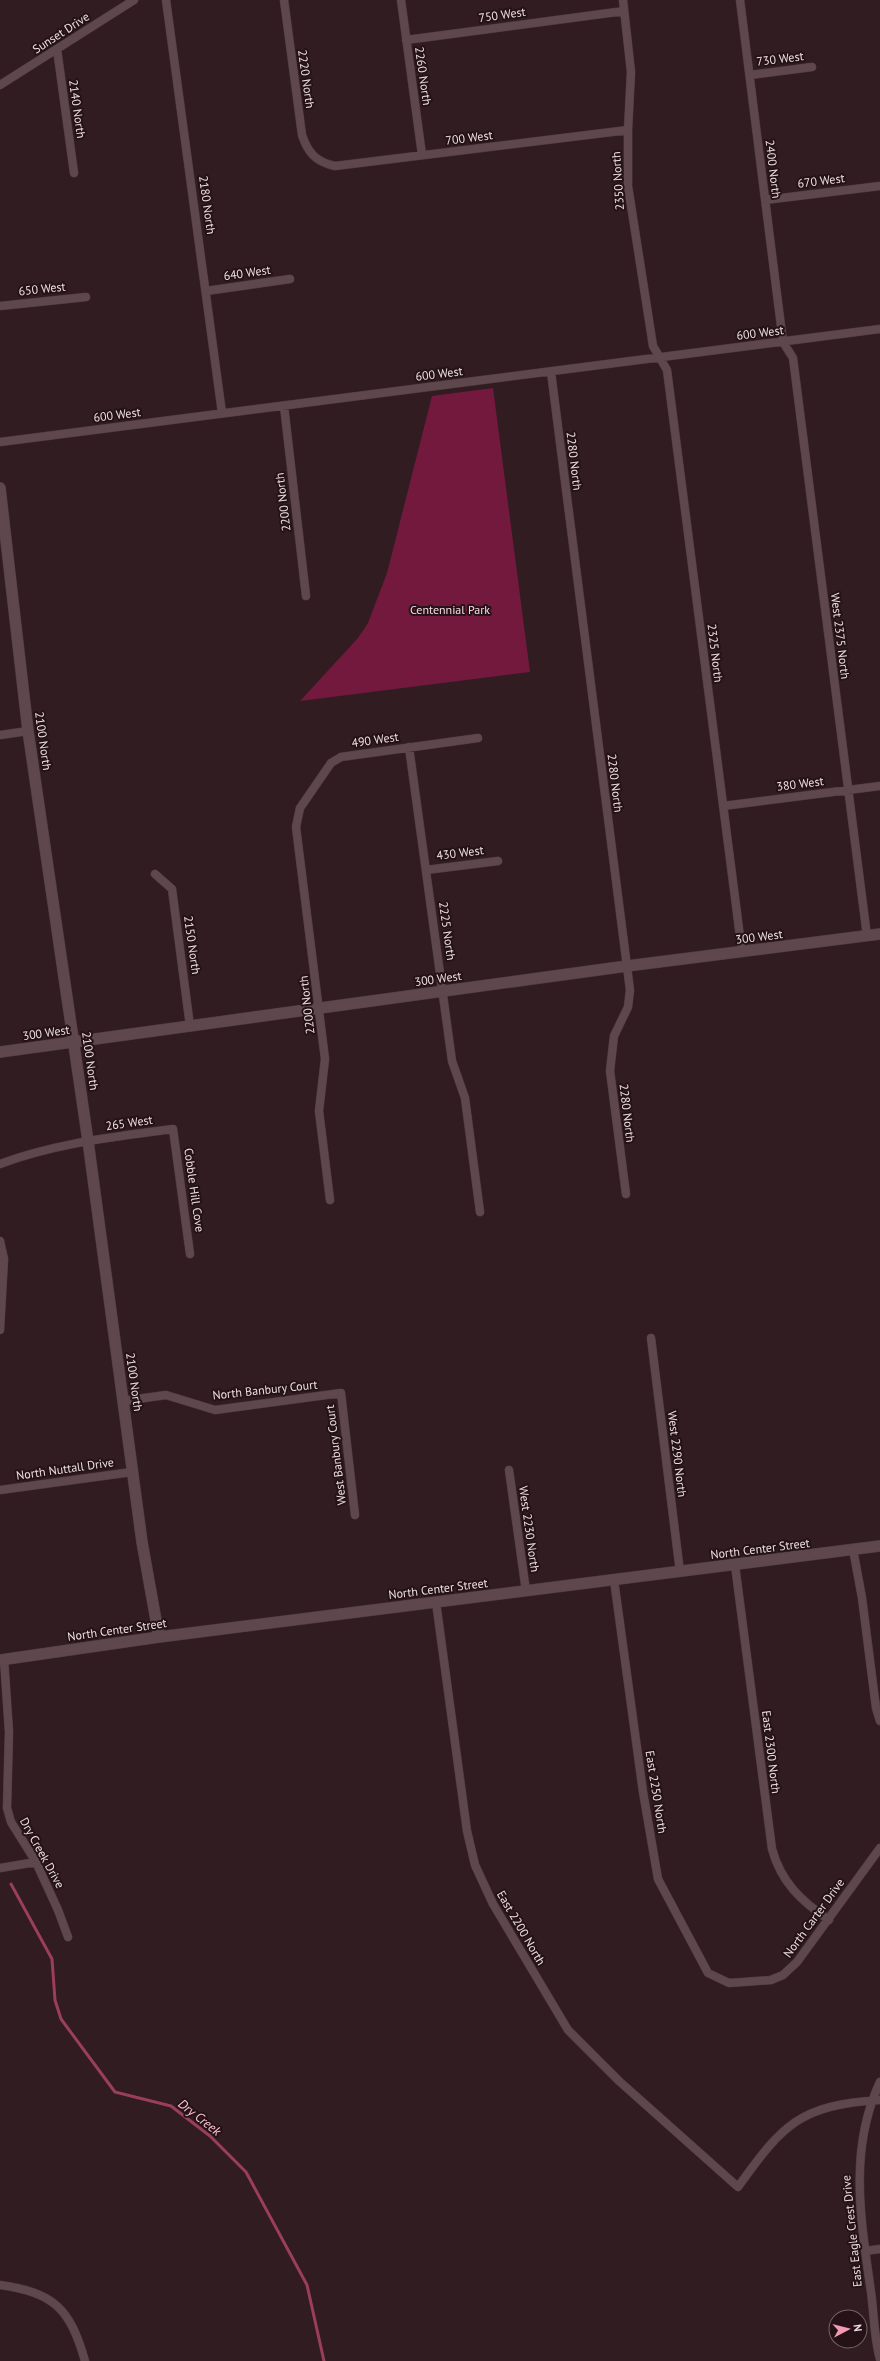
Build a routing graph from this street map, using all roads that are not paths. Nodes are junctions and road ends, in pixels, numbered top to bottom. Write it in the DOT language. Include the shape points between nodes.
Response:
graph roads {
  1 [pos="134,0"];
  2 [pos="166,0"];
  3 [pos="284,0"];
  4 [pos="401,0"];
  5 [pos="623,0"];
  6 [pos="740,0"];
  7 [pos="624,11"];
  8 [pos="406,40"];
  9 [pos="57,49"];
  10 [pos="812,67"];
  11 [pos="750,75"];
  12 [pos="0,85"];
  13 [pos="628,130"];
  14 [pos="422,155"];
  15 [pos="314,158"];
  16 [pos="74,173"];
  17 [pos="880,186"];
  18 [pos="765,200"];
  19 [pos="290,279"];
  20 [pos="206,291"];
  21 [pos="86,296"];
  22 [pos="0,306"];
  23 [pos="880,329"];
  24 [pos="783,342"];
  25 [pos="660,358"];
  26 [pos="551,372"];
  27 [pos="284,406"];
  28 [pos="222,413"];
  29 [pos="0,442"];
  30 [pos="0,488"];
  31 [pos="306,596"];
  32 [pos="28,731"];
  33 [pos="0,735"];
  34 [pos="478,738"];
  35 [pos="410,747"];
  36 [pos="880,786"];
  37 [pos="848,790"];
  38 [pos="723,806"];
  39 [pos="300,808"];
  40 [pos="498,861"];
  41 [pos="426,870"];
  42 [pos="155,874"];
  43 [pos="880,934"];
  44 [pos="867,936"];
  45 [pos="742,952"];
  46 [pos="627,966"];
  47 [pos="442,991"];
  48 [pos="319,1008"];
  49 [pos="190,1026"];
  50 [pos="74,1043"];
  51 [pos="0,1052"];
  52 [pos="173,1129"];
  53 [pos="88,1141"];
  54 [pos="0,1164"];
  55 [pos="626,1194"];
  56 [pos="330,1200"];
  57 [pos="480,1212"];
  58 [pos="0,1241"];
  59 [pos="190,1254"];
  60 [pos="0,1330"];
  61 [pos="651,1338"];
  62 [pos="341,1393"];
  63 [pos="123,1401"];
  64 [pos="510,1470"];
  65 [pos="132,1472"];
  66 [pos="0,1490"];
  67 [pos="355,1515"];
  68 [pos="880,1546"];
  69 [pos="853,1550"];
  70 [pos="735,1565"];
  71 [pos="680,1572"];
  72 [pos="614,1580"];
  73 [pos="526,1591"];
  74 [pos="436,1602"];
  75 [pos="159,1638"];
  76 [pos="2,1660"];
  77 [pos="880,1721"];
  78 [pos="879,1852"];
  79 [pos="36,1862"];
  80 [pos="0,1868"];
  81 [pos="829,1920"];
  82 [pos="68,1936"];
  83 [pos="729,1983"];
  84 [pos="880,2082"];
  85 [pos="880,2100"];
  86 [pos="871,2101"];
  87 [pos="880,2249"];
  88 [pos="865,2251"];
  89 [pos="0,2285"];
  90 [pos="880,2359"];
  91 [pos="85,2361"];
  1 -- 9 [label="street, Sunset Drive"];
  2 -- 20 [label="street, 2180 North"];
  3 -- 15 [label="street, 2220 North" via="302,135 306,147"];
  4 -- 8 [label="street, 2260 North"];
  5 -- 7 [label="street, 2350 North"];
  6 -- 11 [label="street, 2400 North"];
  7 -- 8 [label="street, 750 West"];
  7 -- 13 [label="street, 2350 North" via="631,72"];
  8 -- 14 [label="street, 2260 North"];
  9 -- 12 [label="street, Sunset Drive"];
  9 -- 16 [label="street, 2140 North"];
  10 -- 11 [label="street, 730 West"];
  11 -- 18 [label="street, 2400 North"];
  13 -- 14 [label="street, 700 West"];
  13 -- 25 [label="street, 2350 North" via="628,186 653,346"];
  14 -- 15 [label="street, 700 West" via="335,166"];
  17 -- 18 [label="street, 670 West"];
  18 -- 24 [label="street, 2400 North"];
  19 -- 20 [label="street, 640 West"];
  20 -- 28 [label="street, 2180 North"];
  21 -- 22 [label="street, 650 West"];
  23 -- 24 [label="street, 600 West"];
  24 -- 25 [label="street, 600 West"];
  24 -- 37 [label="street, West 2375 North" via="793,358"];
  25 -- 26 [label="street, 600 West"];
  25 -- 38 [label="street, 2325 North" via="667,370"];
  26 -- 27 [label="street, 600 West"];
  26 -- 46 [label="street, 2280 North"];
  27 -- 28 [label="street, 600 West"];
  27 -- 31 [label="street, 2200 North"];
  28 -- 29 [label="street, 600 West"];
  30 -- 32 [label="street, 2100 North"];
  32 -- 33 [label="street"];
  32 -- 50 [label="street, 2100 North"];
  34 -- 35 [label="street, 490 West"];
  35 -- 39 [label="street, 490 West" via="341,757 331,763"];
  35 -- 41 [label="street, 2225 North"];
  36 -- 37 [label="street, 380 West"];
  37 -- 38 [label="street, 380 West"];
  37 -- 44 [label="street, West 2375 North"];
  38 -- 45 [label="street, 2325 North"];
  39 -- 48 [label="street, 2200 North" via="296,827"];
  40 -- 41 [label="street, 430 West"];
  41 -- 47 [label="street, 2225 North"];
  42 -- 49 [label="street, 2150 North" via="172,889"];
  43 -- 44 [label="street, 300 West"];
  44 -- 45 [label="street, 300 West"];
  45 -- 46 [label="street, 300 West"];
  46 -- 47 [label="street, 300 West"];
  46 -- 55 [label="street, 2280 North" via="630,990 628,1006 614,1036 610,1072"];
  47 -- 48 [label="street, 300 West"];
  47 -- 57 [label="street, 2225 North" via="452,1061 465,1098"];
  48 -- 49 [label="street, 300 West"];
  48 -- 56 [label="street, 2200 North" via="325,1060 319,1111"];
  49 -- 50 [label="street, 300 West"];
  50 -- 51 [label="street, 300 West"];
  50 -- 53 [label="street, 2100 North"];
  52 -- 53 [label="street, 265 West"];
  52 -- 59 [label="street, Cobble Hill Cove"];
  53 -- 54 [label="street, 265 West" via="33,1152"];
  53 -- 63 [label="street, 2100 North"];
  58 -- 60 [label="street" via="4,1259"];
  61 -- 71 [label="street, West 2290 North"];
  62 -- 63 [label="street, North Banbury Court" via="215,1410 166,1395"];
  62 -- 67 [label="street, West Banbury Court"];
  63 -- 65 [label="street, 2100 North"];
  64 -- 73 [label="street, West 2230 North"];
  65 -- 66 [label="street, North Nuttall Drive"];
  65 -- 75 [label="street, 2100 North"];
  68 -- 69 [label="street, North Center Street"];
  69 -- 70 [label="street, North Center Street"];
  69 -- 77 [label="street"];
  70 -- 71 [label="street, North Center Street"];
  70 -- 81 [label="street, East 2300 North" via="772,1849 780,1871 795,1894"];
  71 -- 72 [label="street, North Center Street"];
  72 -- 73 [label="street, North Center Street"];
  72 -- 83 [label="street, East 2250 North" via="643,1792 658,1879 708,1973"];
  73 -- 74 [label="street, North Center Street"];
  74 -- 75 [label="street, North Center Street"];
  74 -- 86 [label="street, East 2200 North" via="467,1831 475,1865 493,1904 568,2030 608,2071 738,2186 766,2148 790,2124 826,2107"];
  75 -- 76 [label="street, North Center Street"];
  76 -- 79 [label="street, Dry Creek Drive" via="9,1732 6,1808 11,1822"];
  78 -- 81 [label="street, North Carter Drive"];
  79 -- 80 [label="street"];
  79 -- 82 [label="street, Dry Creek Drive"];
  81 -- 83 [label="street, North Carter Drive" via="797,1962 782,1976 771,1980"];
  84 -- 86 [label="street, East Eagle Crest Drive"];
  85 -- 86 [label="street"];
  86 -- 88 [label="street, East Eagle Crest Drive" via="858,2170"];
  87 -- 88 [label="street"];
  88 -- 90 [label="street, East Eagle Crest Drive"];
  89 -- 91 [label="street" via="42,2294 55,2303 71,2324"];
}
